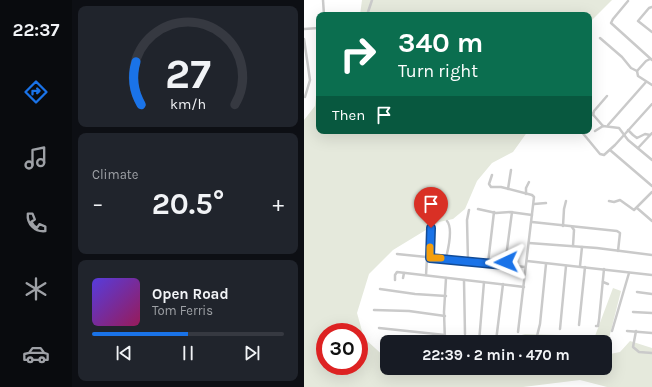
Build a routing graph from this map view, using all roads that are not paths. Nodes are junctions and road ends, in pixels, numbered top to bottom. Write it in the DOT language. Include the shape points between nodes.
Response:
graph roads {
  1 [pos="323,0"];
  2 [pos="372,0"];
  3 [pos="628,1"];
  4 [pos="652,7"];
  5 [pos="324,12"];
  6 [pos="368,12"];
  7 [pos="316,28"];
  8 [pos="304,29"];
  9 [pos="652,32"];
  10 [pos="600,38"];
  11 [pos="304,39"];
  12 [pos="651,60"];
  13 [pos="637,71"];
  14 [pos="646,82"];
  15 [pos="652,85"];
  16 [pos="607,96"];
  17 [pos="305,97"];
  18 [pos="652,104"];
  19 [pos="593,115"];
  20 [pos="609,125"];
  21 [pos="603,126"];
  22 [pos="621,129"];
  23 [pos="628,130"];
  24 [pos="595,131"];
  25 [pos="584,134"];
  26 [pos="625,134"];
  27 [pos="651,134"];
  28 [pos="638,148"];
  29 [pos="610,150"];
  30 [pos="652,160"];
  31 [pos="512,170"];
  32 [pos="492,174"];
  33 [pos="529,182"];
  34 [pos="652,186"];
  35 [pos="508,189"];
  36 [pos="526,194"];
  37 [pos="651,194"];
  38 [pos="566,201"];
  39 [pos="609,201"];
  40 [pos="546,203"];
  41 [pos="534,204"];
  42 [pos="637,208"];
  43 [pos="478,209"];
  44 [pos="469,210"];
  45 [pos="494,212"];
  46 [pos="512,212"];
  47 [pos="532,215"];
  48 [pos="447,221"];
  49 [pos="652,221"];
  50 [pos="532,222"];
  51 [pos="563,226"];
  52 [pos="572,226"];
  53 [pos="576,227"];
  54 [pos="431,228"];
  55 [pos="574,230"];
  56 [pos="529,242"];
  57 [pos="573,246"];
  58 [pos="582,247"];
  59 [pos="618,251"];
  60 [pos="397,254"];
  61 [pos="652,255"];
  62 [pos="428,258"];
  63 [pos="446,258"];
  64 [pos="527,261"];
  65 [pos="468,262"];
  66 [pos="488,263"];
  67 [pos="546,264"];
  68 [pos="506,265"];
  69 [pos="566,266"];
  70 [pos="580,266"];
  71 [pos="525,267"];
  72 [pos="585,267"];
  73 [pos="604,269"];
  74 [pos="404,273"];
  75 [pos="629,273"];
  76 [pos="426,275"];
  77 [pos="652,275"];
  78 [pos="403,278"];
  79 [pos="446,278"];
  80 [pos="395,280"];
  81 [pos="464,280"];
  82 [pos="484,282"];
  83 [pos="603,282"];
  84 [pos="503,284"];
  85 [pos="608,284"];
  86 [pos="524,287"];
  87 [pos="380,289"];
  88 [pos="637,292"];
  89 [pos="652,294"];
  90 [pos="446,296"];
  91 [pos="374,310"];
  92 [pos="633,312"];
  93 [pos="652,313"];
  94 [pos="445,316"];
  95 [pos="579,325"];
  96 [pos="596,326"];
  97 [pos="379,328"];
  98 [pos="560,329"];
  99 [pos="612,331"];
  100 [pos="627,331"];
  101 [pos="636,331"];
  102 [pos="518,332"];
  103 [pos="652,332"];
  104 [pos="465,334"];
  105 [pos="445,335"];
  106 [pos="481,335"];
  107 [pos="497,335"];
  108 [pos="537,335"];
  109 [pos="652,353"];
  1 -- 5 [label="street"];
  2 -- 6 [label="street"];
  3 -- 12 [label="street" via="612,23"];
  4 -- 9 [label="street" via="638,21"];
  7 -- 8 [label="street"];
  10 -- 13 [label="street"];
  11 -- 17 [label="street" via="310,80"];
  12 -- 13 [label="street" via="646,61"];
  13 -- 14 [label="street" via="637,75"];
  14 -- 15 [label="street"];
  14 -- 20 [label="street" via="627,101"];
  16 -- 19 [label="street"];
  18 -- 23 [label="street"];
  19 -- 21 [label="street"];
  20 -- 21 [label="street"];
  20 -- 22 [label="street"];
  21 -- 24 [label="street"];
  22 -- 23 [label="street"];
  22 -- 26 [label="street"];
  23 -- 26 [label="street"];
  23 -- 27 [label="street" via="637,138"];
  25 -- 29 [label="street" via="601,155"];
  26 -- 28 [label="street"];
  26 -- 29 [label="street"];
  27 -- 28 [label="street"];
  28 -- 30 [label="street"];
  29 -- 34 [label="street"];
  31 -- 35 [label="street"];
  32 -- 35 [label="street" via="490,186"];
  33 -- 36 [label="street"];
  35 -- 36 [label="street"];
  36 -- 41 [label="street" via="534,196"];
  37 -- 42 [label="street"];
  38 -- 51 [label="street"];
  39 -- 42 [label="street" via="619,200 631,209"];
  40 -- 41 [label="street"];
  41 -- 47 [label="street"];
  42 -- 49 [label="street"];
  43 -- 45 [label="street"];
  44 -- 65 [label="street"];
  45 -- 46 [label="street"];
  45 -- 66 [label="street"];
  46 -- 47 [label="street"];
  46 -- 68 [label="street"];
  47 -- 50 [label="street"];
  48 -- 63 [label="street" via="449,234"];
  50 -- 51 [label="street"];
  50 -- 56 [label="street"];
  51 -- 52 [label="street"];
  52 -- 53 [label="street"];
  52 -- 55 [label="street"];
  53 -- 55 [label="street"];
  53 -- 59 [label="street" via="617,231 620,233"];
  54 -- 62 [label="street"];
  55 -- 57 [label="street"];
  56 -- 57 [label="street"];
  56 -- 64 [label="street"];
  57 -- 58 [label="street"];
  58 -- 59 [label="street"];
  58 -- 70 [label="street"];
  59 -- 61 [label="street"];
  60 -- 62 [label="street"];
  62 -- 63 [label="street"];
  62 -- 76 [label="street"];
  63 -- 65 [label="street"];
  64 -- 67 [label="street"];
  64 -- 71 [label="street"];
  65 -- 66 [label="street"];
  66 -- 68 [label="street"];
  67 -- 69 [label="street"];
  67 -- 108 [label="street"];
  68 -- 71 [label="street"];
  69 -- 70 [label="street"];
  69 -- 98 [label="street"];
  70 -- 72 [label="street"];
  71 -- 86 [label="street"];
  72 -- 73 [label="street"];
  72 -- 95 [label="street"];
  73 -- 75 [label="street"];
  73 -- 83 [label="street"];
  74 -- 76 [label="street"];
  74 -- 78 [label="street"];
  74 -- 80 [label="street" via="396,272"];
  75 -- 77 [label="street"];
  75 -- 99 [label="street"];
  76 -- 79 [label="street"];
  79 -- 81 [label="street"];
  79 -- 90 [label="street"];
  81 -- 82 [label="street"];
  81 -- 104 [label="street"];
  82 -- 84 [label="street"];
  82 -- 106 [label="street" via="485,309"];
  83 -- 85 [label="street"];
  83 -- 96 [label="street" via="599,320"];
  84 -- 86 [label="street"];
  84 -- 107 [label="street"];
  86 -- 102 [label="street"];
  87 -- 90 [label="street"];
  88 -- 89 [label="street"];
  90 -- 94 [label="street"];
  91 -- 94 [label="street"];
  92 -- 93 [label="street"];
  94 -- 105 [label="street"];
  97 -- 105 [label="street"];
  100 -- 101 [label="street"];
  101 -- 103 [label="street"];
  101 -- 109 [label="street" via="633,347 640,352"];
}
